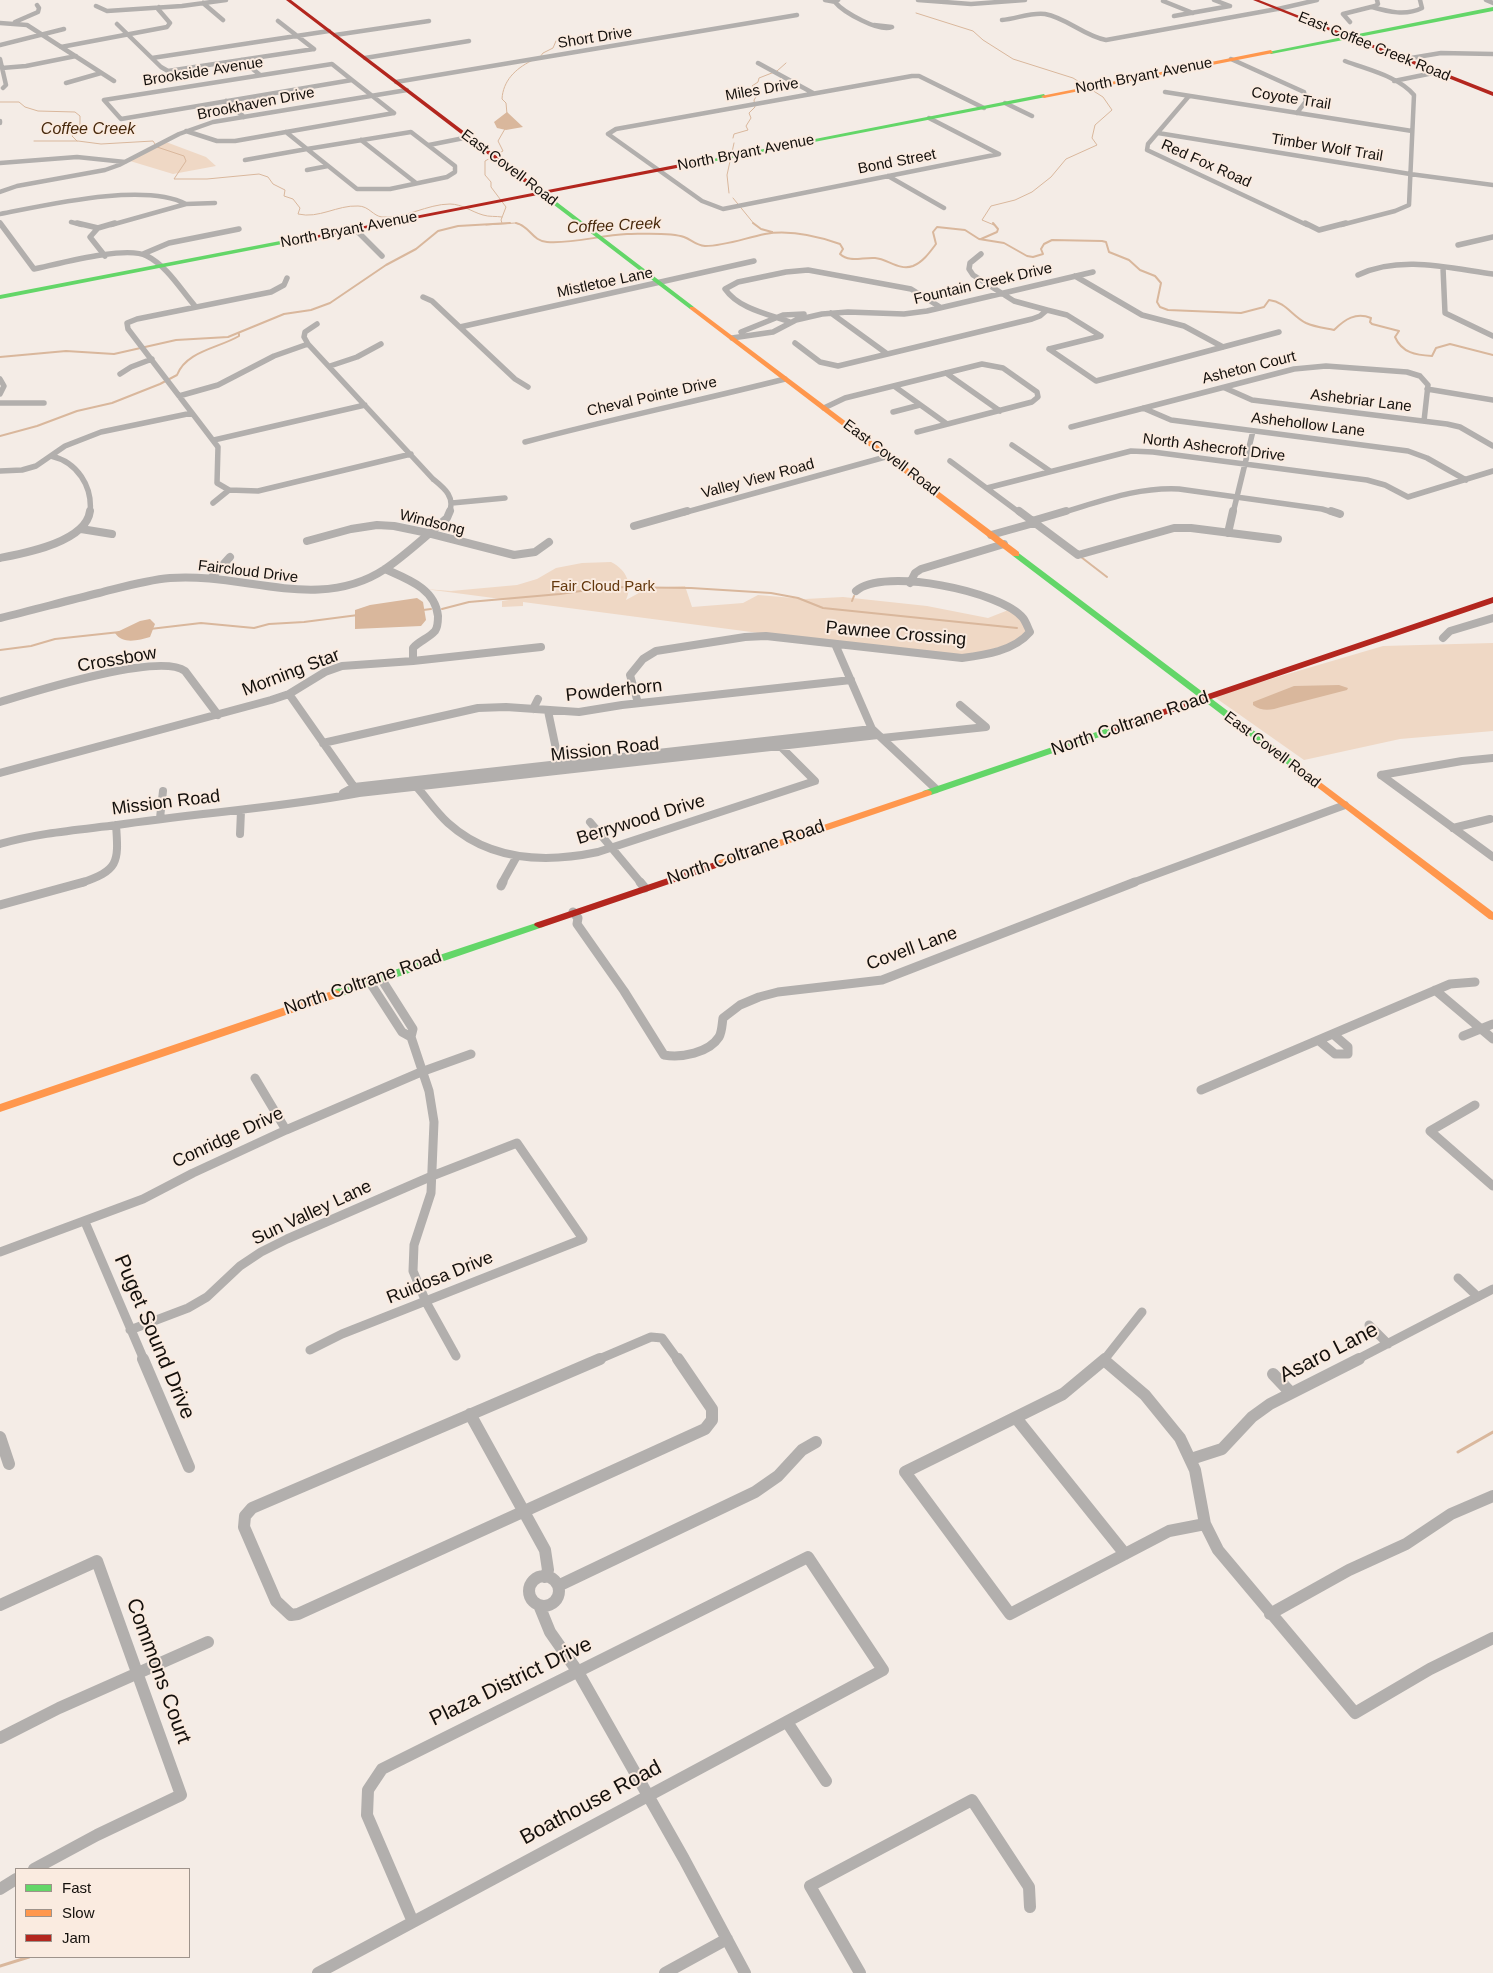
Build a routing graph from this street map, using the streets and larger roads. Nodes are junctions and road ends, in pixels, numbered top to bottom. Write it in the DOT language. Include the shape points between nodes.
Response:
graph roads {
  1 [pos="226,0"];
  2 [pos="288,0"];
  3 [pos="825,0"];
  4 [pos="918,0"];
  5 [pos="1025,0"];
  6 [pos="1164,0"];
  7 [pos="1216,0"];
  8 [pos="1255,0"];
  9 [pos="1306,0"];
  10 [pos="1314,0"];
  11 [pos="1377,0"];
  12 [pos="1420,0"];
  13 [pos="1486,0"];
  14 [pos="837,1"];
  15 [pos="1157,1"];
  16 [pos="1493,3"];
  17 [pos="203,4"];
  18 [pos="37,5"];
  19 [pos="96,6"];
  20 [pos="159,7"];
  21 [pos="1372,7"];
  22 [pos="1276,8"];
  23 [pos="1493,9"];
  24 [pos="1193,13"];
  25 [pos="797,15"];
  26 [pos="1174,16"];
  27 [pos="224,20"];
  28 [pos="1002,20"];
  29 [pos="278,21"];
  30 [pos="429,21"];
  31 [pos="1350,22"];
  32 [pos="0,23"];
  33 [pos="12,23"];
  34 [pos="116,24"];
  35 [pos="874,25"];
  36 [pos="64,29"];
  37 [pos="332,33"];
  38 [pos="42,35"];
  39 [pos="128,35"];
  40 [pos="244,36"];
  41 [pos="298,36"];
  42 [pos="1348,36"];
  43 [pos="469,41"];
  44 [pos="251,43"];
  45 [pos="0,45"];
  46 [pos="198,46"];
  47 [pos="61,47"];
  48 [pos="314,49"];
  49 [pos="202,50"];
  50 [pos="1493,54"];
  51 [pos="76,56"];
  52 [pos="152,58"];
  53 [pos="365,58"];
  54 [pos="0,59"];
  55 [pos="1231,59"];
  56 [pos="1405,59"];
  57 [pos="242,60"];
  58 [pos="1346,61"];
  59 [pos="758,63"];
  60 [pos="2,68"];
  61 [pos="1438,72"];
  62 [pos="100,73"];
  63 [pos="260,75"];
  64 [pos="353,80"];
  65 [pos="114,81"];
  66 [pos="1394,81"];
  67 [pos="396,82"];
  68 [pos="66,83"];
  69 [pos="3,88"];
  70 [pos="407,90"];
  71 [pos="1165,92"];
  72 [pos="813,93"];
  73 [pos="1493,94"];
  74 [pos="372,96"];
  75 [pos="1189,96"];
  76 [pos="226,101"];
  77 [pos="1006,103"];
  78 [pos="984,108"];
  79 [pos="1297,113"];
  80 [pos="1032,116"];
  81 [pos="244,117"];
  82 [pos="929,118"];
  83 [pos="1412,130"];
  84 [pos="186,131"];
  85 [pos="286,132"];
  86 [pos="1158,133"];
  87 [pos="469,137"];
  88 [pos="361,140"];
  89 [pos="429,145"];
  90 [pos="308,149"];
  91 [pos="245,160"];
  92 [pos="125,162"];
  93 [pos="0,163"];
  94 [pos="328,166"];
  95 [pos="307,170"];
  96 [pos="659,170"];
  97 [pos="1410,174"];
  98 [pos="888,176"];
  99 [pos="416,184"];
  100 [pos="1493,184"];
  101 [pos="0,192"];
  102 [pos="541,193"];
  103 [pos="215,203"];
  104 [pos="186,204"];
  105 [pos="944,208"];
  106 [pos="0,214"];
  107 [pos="71,222"];
  108 [pos="0,223"];
  109 [pos="98,228"];
  110 [pos="240,229"];
  111 [pos="356,229"];
  112 [pos="1493,237"];
  113 [pos="1458,245"];
  114 [pos="143,254"];
  115 [pos="981,254"];
  116 [pos="105,256"];
  117 [pos="382,256"];
  118 [pos="754,261"];
  119 [pos="158,267"];
  120 [pos="1443,268"];
  121 [pos="1093,272"];
  122 [pos="1493,274"];
  123 [pos="1358,275"];
  124 [pos="1076,276"];
  125 [pos="287,278"];
  126 [pos="661,283"];
  127 [pos="1001,293"];
  128 [pos="0,297"];
  129 [pos="423,297"];
  130 [pos="195,306"];
  131 [pos="940,308"];
  132 [pos="1047,310"];
  133 [pos="831,313"];
  134 [pos="817,315"];
  135 [pos="778,318"];
  136 [pos="790,322"];
  137 [pos="317,324"];
  138 [pos="460,327"];
  139 [pos="1279,332"];
  140 [pos="730,336"];
  141 [pos="1493,336"];
  142 [pos="308,344"];
  143 [pos="381,344"];
  144 [pos="795,344"];
  145 [pos="1223,347"];
  146 [pos="886,353"];
  147 [pos="152,359"];
  148 [pos="982,364"];
  149 [pos="330,366"];
  150 [pos="946,373"];
  151 [pos="120,374"];
  152 [pos="0,379"];
  153 [pos="785,379"];
  154 [pos="894,386"];
  155 [pos="528,387"];
  156 [pos="1225,388"];
  157 [pos="1427,389"];
  158 [pos="0,394"];
  159 [pos="178,396"];
  160 [pos="1493,400"];
  161 [pos="1032,402"];
  162 [pos="0,403"];
  163 [pos="44,403"];
  164 [pos="365,405"];
  165 [pos="920,405"];
  166 [pos="824,408"];
  167 [pos="1143,408"];
  168 [pos="1000,411"];
  169 [pos="893,412"];
  170 [pos="192,413"];
  171 [pos="1424,420"];
  172 [pos="948,424"];
  173 [pos="1071,427"];
  174 [pos="1253,431"];
  175 [pos="917,432"];
  176 [pos="214,440"];
  177 [pos="525,442"];
  178 [pos="1012,444"];
  179 [pos="1493,446"];
  180 [pos="411,454"];
  181 [pos="50,456"];
  182 [pos="889,456"];
  183 [pos="950,461"];
  184 [pos="1245,464"];
  185 [pos="0,471"];
  186 [pos="1050,471"];
  187 [pos="1493,472"];
  188 [pos="1466,480"];
  189 [pos="987,488"];
  190 [pos="229,490"];
  191 [pos="447,490"];
  192 [pos="1237,497"];
  193 [pos="505,498"];
  194 [pos="213,503"];
  195 [pos="452,503"];
  196 [pos="1340,514"];
  197 [pos="1032,521"];
  198 [pos="634,526"];
  199 [pos="81,529"];
  200 [pos="1228,532"];
  201 [pos="428,533"];
  202 [pos="989,533"];
  203 [pos="112,534"];
  204 [pos="1278,539"];
  205 [pos="307,541"];
  206 [pos="549,542"];
  207 [pos="1004,544"];
  208 [pos="1078,555"];
  209 [pos="230,557"];
  210 [pos="0,558"];
  211 [pos="385,569"];
  212 [pos="211,578"];
  213 [pos="910,582"];
  214 [pos="856,591"];
  215 [pos="1493,600"];
  216 [pos="0,618"];
  217 [pos="1493,618"];
  218 [pos="1443,638"];
  219 [pos="835,644"];
  220 [pos="542,647"];
  221 [pos="413,661"];
  222 [pos="851,680"];
  223 [pos="290,696"];
  224 [pos="1205,699"];
  225 [pos="538,700"];
  226 [pos="0,702"];
  227 [pos="638,703"];
  228 [pos="273,704"];
  229 [pos="960,704"];
  230 [pos="533,709"];
  231 [pos="548,711"];
  232 [pos="218,715"];
  233 [pos="877,734"];
  234 [pos="323,743"];
  235 [pos="778,743"];
  236 [pos="1493,758"];
  237 [pos="560,767"];
  238 [pos="0,773"];
  239 [pos="414,784"];
  240 [pos="936,789"];
  241 [pos="356,790"];
  242 [pos="164,791"];
  243 [pos="1345,805"];
  244 [pos="241,811"];
  245 [pos="160,818"];
  246 [pos="1490,819"];
  247 [pos="590,822"];
  248 [pos="116,826"];
  249 [pos="1453,828"];
  250 [pos="240,834"];
  251 [pos="0,844"];
  252 [pos="612,848"];
  253 [pos="518,856"];
  254 [pos="1493,857"];
  255 [pos="501,886"];
  256 [pos="645,888"];
  257 [pos="0,905"];
  258 [pos="574,912"];
  259 [pos="1493,917"];
  260 [pos="375,979"];
  261 [pos="1475,982"];
  262 [pos="1435,990"];
  263 [pos="406,1017"];
  264 [pos="395,1021"];
  265 [pos="1493,1024"];
  266 [pos="1482,1028"];
  267 [pos="1332,1034"];
  268 [pos="1463,1036"];
  269 [pos="411,1037"];
  270 [pos="1493,1039"];
  271 [pos="1318,1040"];
  272 [pos="471,1054"];
  273 [pos="421,1072"];
  274 [pos="255,1078"];
  275 [pos="1201,1090"];
  276 [pos="1475,1105"];
  277 [pos="0,1108"];
  278 [pos="286,1130"];
  279 [pos="432,1176"];
  280 [pos="1493,1186"];
  281 [pos="85,1222"];
  282 [pos="582,1239"];
  283 [pos="0,1252"];
  284 [pos="1458,1278"];
  285 [pos="1493,1288"];
  286 [pos="1478,1297"];
  287 [pos="426,1302"];
  288 [pos="1142,1312"];
  289 [pos="1369,1325"];
  290 [pos="130,1330"];
  291 [pos="1388,1344"];
  292 [pos="310,1350"];
  293 [pos="456,1356"];
  294 [pos="1104,1360"];
  295 [pos="1273,1374"];
  296 [pos="1291,1393"];
  297 [pos="470,1414"];
  298 [pos="1016,1418"];
  299 [pos="0,1437"];
  300 [pos="816,1442"];
  301 [pos="1190,1459"];
  302 [pos="10,1464"];
  303 [pos="189,1467"];
  304 [pos="1493,1496"];
  305 [pos="524,1511"];
  306 [pos="1205,1524"];
  307 [pos="1125,1554"];
  308 [pos="808,1557"];
  309 [pos="545,1577"];
  310 [pos="560,1585"];
  311 [pos="0,1605"];
  312 [pos="539,1605"];
  313 [pos="1270,1614"];
  314 [pos="1493,1638"];
  315 [pos="208,1642"];
  316 [pos="578,1672"];
  317 [pos="137,1673"];
  318 [pos="787,1722"];
  319 [pos="0,1738"];
  320 [pos="826,1781"];
  321 [pos="648,1795"];
  322 [pos="36,1868"];
  323 [pos="15,1880"];
  324 [pos="0,1889"];
  325 [pos="1030,1907"];
  326 [pos="413,1922"];
  327 [pos="726,1939"];
  328 [pos="318,1973"];
  329 [pos="665,1973"];
  330 [pos="745,1973"];
  331 [pos="860,1973"];
  1 -- 17 [label="street"];
  2 -- 37 [label="street, East Covell Road"];
  3 -- 14 [label="street"];
  4 -- 5 [label="street" via="985,5"];
  6 -- 15 [label="street"];
  6 -- 24 [label="street"];
  7 -- 24 [label="street" via="1230,6"];
  8 -- 22 [label="street, East Coffee Creek Road"];
  9 -- 22 [label="street"];
  10 -- 22 [label="street"];
  11 -- 21 [label="street" via="1378,4"];
  12 -- 21 [label="street" via="1422,6 1418,10 1392,13"];
  13 -- 16 [label="street"];
  14 -- 35 [label="street" via="836,5 841,9"];
  17 -- 20 [label="street"];
  17 -- 27 [label="street"];
  18 -- 33 [label="street" via="38,12"];
  19 -- 20 [label="street" via="107,11"];
  20 -- 39 [label="street" via="170,25"];
  21 -- 31 [label="street" via="1343,14"];
  22 -- 28 [label="street" via="1106,40 1045,14"];
  22 -- 42 [label="street, East Coffee Creek Road"];
  23 -- 42 [label="street, North Bryant Avenue"];
  24 -- 26 [label="street"];
  25 -- 67 [label="street, Short Drive"];
  29 -- 41 [label="street"];
  30 -- 37 [label="street"];
  32 -- 33 [label="street"];
  33 -- 38 [label="street" via="27,25"];
  34 -- 39 [label="street"];
  36 -- 38 [label="street"];
  37 -- 41 [label="street"];
  37 -- 53 [label="street, East Covell Road"];
  38 -- 45 [label="street"];
  38 -- 47 [label="street"];
  39 -- 47 [label="street"];
  39 -- 52 [label="street"];
  40 -- 44 [label="street"];
  41 -- 44 [label="street"];
  41 -- 48 [label="street"];
  42 -- 55 [label="street, North Bryant Avenue"];
  42 -- 56 [label="street, East Coffee Creek Road"];
  43 -- 53 [label="street"];
  44 -- 49 [label="street"];
  46 -- 49 [label="street"];
  47 -- 51 [label="street"];
  48 -- 57 [label="street"];
  49 -- 52 [label="street"];
  50 -- 56 [label="street" via="1441,53"];
  51 -- 60 [label="street"];
  51 -- 62 [label="street"];
  52 -- 57 [label="street" via="168,71"];
  53 -- 67 [label="street, East Covell Road"];
  54 -- 60 [label="street"];
  55 -- 77 [label="street, North Bryant Avenue"];
  55 -- 79 [label="street" via="1304,92 1306,103"];
  56 -- 61 [label="street, East Coffee Creek Road"];
  57 -- 63 [label="street"];
  58 -- 66 [label="street"];
  59 -- 72 [label="street"];
  60 -- 69 [label="street" via="6,85"];
  61 -- 66 [label="street"];
  61 -- 73 [label="street, East Coffee Creek Road"];
  62 -- 65 [label="street"];
  62 -- 68 [label="street"];
  63 -- 64 [label="street, Brookside Avenue" via="332,64"];
  63 -- 76 [label="street, Brookside Avenue" via="104,100 121,119"];
  64 -- 74 [label="street"];
  64 -- 76 [label="street"];
  66 -- 83 [label="street" via="1414,95"];
  67 -- 70 [label="street, East Covell Road"];
  70 -- 74 [label="street, Brookhaven Drive"];
  70 -- 87 [label="street, East Covell Road"];
  71 -- 75 [label="street, Coyote Trail"];
  72 -- 78 [label="street, Miles Drive" via="919,76"];
  72 -- 96 [label="street, Miles Drive" via="608,134"];
  74 -- 81 [label="street, Brookhaven Drive"];
  74 -- 85 [label="street" via="394,113"];
  75 -- 79 [label="street, Coyote Trail"];
  75 -- 86 [label="street, Red Fox Road"];
  76 -- 81 [label="street"];
  77 -- 78 [label="street, North Bryant Avenue"];
  77 -- 80 [label="street"];
  78 -- 82 [label="street, North Bryant Avenue"];
  79 -- 83 [label="street, Coyote Trail"];
  81 -- 84 [label="street, Brookhaven Drive"];
  82 -- 96 [label="street, North Bryant Avenue"];
  82 -- 98 [label="street, Bond Street" via="999,154"];
  83 -- 97 [label="street"];
  84 -- 85 [label="street" via="222,141"];
  84 -- 92 [label="street, Brookhaven Drive"];
  85 -- 90 [label="street"];
  86 -- 97 [label="street, Timber Wolf Trail"];
  86 -- 97 [label="street, Red Fox Road" via="1148,144 1150,153 1319,230 1409,205"];
  87 -- 89 [label="street"];
  87 -- 102 [label="street, East Covell Road"];
  88 -- 89 [label="street" via="407,132"];
  88 -- 90 [label="street"];
  88 -- 99 [label="street"];
  89 -- 99 [label="street" via="455,166 455,172"];
  90 -- 91 [label="street"];
  90 -- 94 [label="street"];
  92 -- 93 [label="street" via="77,157"];
  92 -- 101 [label="street, Brookhaven Drive" via="105,170"];
  94 -- 95 [label="street"];
  94 -- 99 [label="street" via="357,189 390,189"];
  96 -- 98 [label="street, Bond Street" via="702,201 723,208"];
  96 -- 102 [label="street, North Bryant Avenue"];
  97 -- 100 [label="street, Timber Wolf Trail"];
  98 -- 105 [label="street"];
  102 -- 111 [label="street, North Bryant Avenue"];
  102 -- 126 [label="street, East Covell Road"];
  103 -- 104 [label="street"];
  104 -- 106 [label="street" via="172,196 140,194"];
  104 -- 109 [label="street"];
  107 -- 109 [label="street"];
  108 -- 116 [label="street" via="34,269"];
  109 -- 116 [label="street" via="90,237"];
  110 -- 114 [label="street" via="169,243"];
  111 -- 117 [label="street"];
  111 -- 119 [label="street, North Bryant Avenue"];
  112 -- 113 [label="street"];
  114 -- 116 [label="street" via="130,252"];
  114 -- 119 [label="street"];
  115 -- 127 [label="street" via="971,261 969,271"];
  118 -- 126 [label="street, Mistletoe Lane"];
  119 -- 128 [label="street, North Bryant Avenue"];
  119 -- 130 [label="street"];
  120 -- 122 [label="street"];
  120 -- 123 [label="street" via="1388,264"];
  120 -- 141 [label="street" via="1445,313"];
  121 -- 124 [label="street, Fountain Creek Drive"];
  124 -- 127 [label="street, Fountain Creek Drive"];
  124 -- 145 [label="street" via="1142,315 1184,326"];
  125 -- 130 [label="street" via="284,285 271,292"];
  126 -- 138 [label="street, Mistletoe Lane"];
  126 -- 140 [label="street, East Covell Road"];
  127 -- 131 [label="street, Fountain Creek Drive"];
  127 -- 132 [label="street" via="1014,301"];
  129 -- 138 [label="street" via="432,301"];
  130 -- 147 [label="street" via="127,323 128,329"];
  131 -- 133 [label="street, Fountain Creek Drive" via="904,314"];
  131 -- 135 [label="street" via="911,289 808,270 738,282 726,289 728,294 748,306"];
  132 -- 145 [label="street" via="1067,315 1101,336 1049,350 1096,381"];
  132 -- 146 [label="street" via="1032,319"];
  133 -- 134 [label="street, Fountain Creek Drive"];
  133 -- 146 [label="street"];
  134 -- 135 [label="street, Fountain Creek Drive" via="792,314"];
  134 -- 136 [label="street, Fountain Creek Drive"];
  135 -- 136 [label="street"];
  135 -- 140 [label="street, Fountain Creek Drive"];
  136 -- 140 [label="street, Fountain Creek Drive" via="773,332"];
  137 -- 142 [label="street" via="305,332"];
  138 -- 155 [label="street" via="515,379"];
  139 -- 145 [label="street"];
  140 -- 153 [label="street, East Covell Road"];
  142 -- 149 [label="street"];
  142 -- 159 [label="street" via="274,356 218,385"];
  143 -- 149 [label="street" via="356,358"];
  144 -- 146 [label="street" via="822,364 832,366"];
  147 -- 151 [label="street"];
  147 -- 159 [label="street"];
  148 -- 150 [label="street"];
  148 -- 161 [label="street" via="1003,368 1037,392 1038,397"];
  149 -- 164 [label="street"];
  150 -- 154 [label="street"];
  150 -- 168 [label="street"];
  152 -- 158 [label="street" via="4,386"];
  153 -- 166 [label="street, East Covell Road"];
  153 -- 177 [label="street, Cheval Pointe Drive"];
  154 -- 165 [label="street"];
  154 -- 166 [label="street" via="845,398"];
  156 -- 157 [label="street, Asheton Court" via="1294,369 1321,366 1412,374 1426,381"];
  156 -- 167 [label="street, Asheton Court"];
  156 -- 171 [label="street, Ashebriar Lane" via="1252,400"];
  157 -- 160 [label="street"];
  157 -- 171 [label="street"];
  159 -- 170 [label="street"];
  161 -- 168 [label="street"];
  162 -- 163 [label="street"];
  164 -- 176 [label="street"];
  164 -- 180 [label="street"];
  165 -- 169 [label="street"];
  165 -- 172 [label="street"];
  166 -- 182 [label="street, East Covell Road"];
  167 -- 173 [label="street, Asheton Court"];
  167 -- 174 [label="street, Ashehollow Lane" via="1171,420"];
  168 -- 172 [label="street"];
  170 -- 176 [label="street"];
  170 -- 181 [label="street" via="101,432"];
  171 -- 179 [label="street, Ashebriar Lane" via="1456,426"];
  172 -- 175 [label="street"];
  174 -- 184 [label="street"];
  174 -- 188 [label="street, Ashehollow Lane" via="1408,451 1428,458"];
  176 -- 190 [label="street" via="219,453 217,483"];
  178 -- 186 [label="street"];
  180 -- 190 [label="street" via="258,491"];
  180 -- 191 [label="street"];
  181 -- 185 [label="street" via="29,468"];
  181 -- 199 [label="street" via="73,464 91,496 93,510"];
  182 -- 198 [label="street, Valley View Road"];
  182 -- 202 [label="street, East Covell Road"];
  183 -- 189 [label="street"];
  184 -- 186 [label="street, North Ashecroft Drive" via="1131,451"];
  184 -- 188 [label="street, North Ashecroft Drive" via="1367,480 1408,497"];
  184 -- 192 [label="street"];
  186 -- 189 [label="street, North Ashecroft Drive"];
  187 -- 188 [label="street"];
  189 -- 197 [label="street"];
  190 -- 194 [label="street"];
  191 -- 195 [label="street"];
  192 -- 196 [label="street"];
  192 -- 197 [label="street" via="1148,488"];
  192 -- 200 [label="street"];
  193 -- 195 [label="street"];
  195 -- 201 [label="street, Faircloud Drive" via="446,518"];
  197 -- 202 [label="street"];
  197 -- 208 [label="street"];
  199 -- 203 [label="street"];
  199 -- 210 [label="street" via="42,549"];
  200 -- 204 [label="street"];
  200 -- 208 [label="street" via="1174,528"];
  201 -- 205 [label="street, Windsong" via="377,525"];
  201 -- 206 [label="street, Windsong" via="514,555 535,552"];
  201 -- 211 [label="street, Faircloud Drive"];
  202 -- 207 [label="street, East Covell Road"];
  207 -- 213 [label="street" via="921,569"];
  207 -- 224 [label="street, East Covell Road"];
  209 -- 212 [label="street"];
  211 -- 212 [label="street, Faircloud Drive" via="345,586 310,591"];
  211 -- 221 [label="street" via="425,589 434,599 437,626 412,648"];
  212 -- 216 [label="street, Faircloud Drive" via="139,583"];
  213 -- 214 [label="street, Pawnee Crossing" via="872,582"];
  213 -- 219 [label="street, Pawnee Crossing" via="962,589 991,598 1008,606 1025,620 1030,632 1019,642 962,658"];
  215 -- 224 [label="street, North Coltrane Road"];
  217 -- 218 [label="street" via="1450,630"];
  219 -- 222 [label="street"];
  219 -- 227 [label="street, Pawnee Crossing" via="755,636 655,651 641,660 630,675"];
  220 -- 221 [label="street, Morning Star"];
  221 -- 223 [label="street, Morning Star" via="342,666 316,676"];
  222 -- 227 [label="street, Powderhorn"];
  222 -- 233 [label="street"];
  223 -- 228 [label="street"];
  223 -- 232 [label="street, Morning Star"];
  223 -- 234 [label="street"];
  224 -- 240 [label="street, North Coltrane Road"];
  224 -- 243 [label="street, East Covell Road"];
  225 -- 230 [label="street"];
  226 -- 232 [label="street, Crossbow" via="124,670 176,665 187,673"];
  227 -- 231 [label="street, Powderhorn" via="579,712"];
  229 -- 233 [label="street, Mission Road" via="986,727"];
  230 -- 231 [label="street, Powderhorn"];
  230 -- 234 [label="street, Powderhorn" via="497,707 468,710"];
  231 -- 237 [label="street"];
  232 -- 238 [label="street, Morning Star"];
  233 -- 235 [label="street, Mission Road"];
  233 -- 240 [label="street"];
  234 -- 241 [label="street"];
  235 -- 237 [label="street, Mission Road"];
  235 -- 252 [label="street, Berrywood Drive" via="815,782"];
  236 -- 249 [label="street" via="1381,775"];
  237 -- 239 [label="street, Mission Road"];
  239 -- 241 [label="street, Mission Road"];
  239 -- 253 [label="street, Berrywood Drive" via="458,832 482,847"];
  240 -- 256 [label="street, North Coltrane Road"];
  241 -- 244 [label="street, Mission Road" via="316,801"];
  242 -- 245 [label="street"];
  243 -- 258 [label="street, Covell Lane" via="882,980 850,986 791,989 751,1000 723,1018 719,1037 712,1043 673,1058 664,1055 577,924"];
  243 -- 259 [label="street, East Covell Road"];
  244 -- 245 [label="street, Mission Road"];
  244 -- 250 [label="street"];
  245 -- 248 [label="street, Mission Road"];
  246 -- 249 [label="street"];
  247 -- 252 [label="street"];
  248 -- 251 [label="street, Mission Road" via="27,836"];
  248 -- 257 [label="street" via="116,862 110,870 90,880"];
  249 -- 254 [label="street"];
  252 -- 253 [label="street, Berrywood Drive" via="568,858"];
  252 -- 256 [label="street"];
  253 -- 255 [label="street"];
  256 -- 258 [label="street, North Coltrane Road"];
  258 -- 260 [label="street, North Coltrane Road"];
  260 -- 263 [label="street"];
  260 -- 264 [label="street"];
  260 -- 277 [label="street, North Coltrane Road"];
  261 -- 262 [label="street" via="1450,984"];
  262 -- 266 [label="street"];
  262 -- 267 [label="street"];
  263 -- 264 [label="street"];
  263 -- 269 [label="street" via="413,1029"];
  264 -- 269 [label="street" via="402,1032"];
  265 -- 266 [label="street"];
  266 -- 268 [label="street"];
  266 -- 270 [label="street"];
  267 -- 271 [label="street"];
  267 -- 271 [label="street" via="1348,1047 1348,1054 1333,1054"];
  269 -- 273 [label="street"];
  271 -- 275 [label="street"];
  272 -- 273 [label="street, Conridge Drive"];
  273 -- 278 [label="street, Conridge Drive"];
  273 -- 279 [label="street" via="429,1091 434,1122"];
  274 -- 278 [label="street"];
  276 -- 280 [label="street" via="1430,1131"];
  278 -- 281 [label="street, Conridge Drive" via="143,1199"];
  279 -- 282 [label="street, Sun Valley Lane" via="517,1143"];
  279 -- 287 [label="street" via="431,1192 413,1258 415,1278"];
  279 -- 290 [label="street, Sun Valley Lane" via="261,1252 240,1266 207,1297 188,1308"];
  281 -- 283 [label="street, Conridge Drive"];
  281 -- 290 [label="street, Puget Sound Drive"];
  282 -- 287 [label="street, Ruidosa Drive"];
  284 -- 286 [label="street"];
  285 -- 286 [label="street, Asaro Lane"];
  286 -- 291 [label="street, Asaro Lane"];
  287 -- 292 [label="street, Ruidosa Drive" via="342,1334"];
  287 -- 293 [label="street"];
  288 -- 294 [label="street"];
  289 -- 291 [label="street"];
  290 -- 303 [label="street, Puget Sound Drive"];
  291 -- 296 [label="street, Asaro Lane"];
  294 -- 298 [label="street" via="1063,1394"];
  294 -- 301 [label="street" via="1138,1387 1175,1430"];
  295 -- 296 [label="street"];
  296 -- 301 [label="street, Asaro Lane" via="1256,1413 1222,1448"];
  297 -- 305 [label="street"];
  297 -- 305 [label="street" via="651,1336 662,1338 668,1345 712,1408 714,1416 705,1429"];
  297 -- 305 [label="street" via="252,1508 245,1516 244,1526 276,1601 291,1615 298,1614"];
  298 -- 307 [label="street"];
  298 -- 307 [label="street" via="905,1472 1010,1614"];
  299 -- 302 [label="street"];
  300 -- 310 [label="street" via="802,1450 778,1476 756,1492"];
  301 -- 306 [label="street"];
  304 -- 313 [label="street" via="1451,1514 1406,1544 1349,1570"];
  305 -- 309 [label="street" via="544,1550 548,1570"];
  306 -- 307 [label="street" via="1169,1531"];
  306 -- 313 [label="street" via="1230,1567"];
  308 -- 316 [label="street, Plaza District Drive"];
  308 -- 318 [label="street, Boathouse Road" via="883,1670"];
  309 -- 310 [label="street" via="555,1579"];
  309 -- 312 [label="street" via="535,1580 528,1588 529,1598"];
  310 -- 312 [label="street" via="557,1600 547,1606"];
  311 -- 317 [label="street, Commons Court" via="97,1561"];
  312 -- 316 [label="street" via="556,1646"];
  313 -- 314 [label="street" via="1354,1713 1430,1669"];
  315 -- 317 [label="street"];
  316 -- 321 [label="street"];
  316 -- 326 [label="street, Plaza District Drive" via="413,1752 382,1769 371,1781 365,1796 367,1815"];
  317 -- 319 [label="street"];
  317 -- 322 [label="street, Commons Court" via="181,1795"];
  318 -- 320 [label="street"];
  318 -- 321 [label="street, Boathouse Road"];
  321 -- 326 [label="street, Boathouse Road"];
  321 -- 327 [label="street"];
  323 -- 324 [label="street"];
  325 -- 331 [label="street" via="1029,1887 972,1800 810,1886"];
  326 -- 328 [label="street, Boathouse Road"];
  327 -- 329 [label="street"];
  327 -- 330 [label="street"];
}
